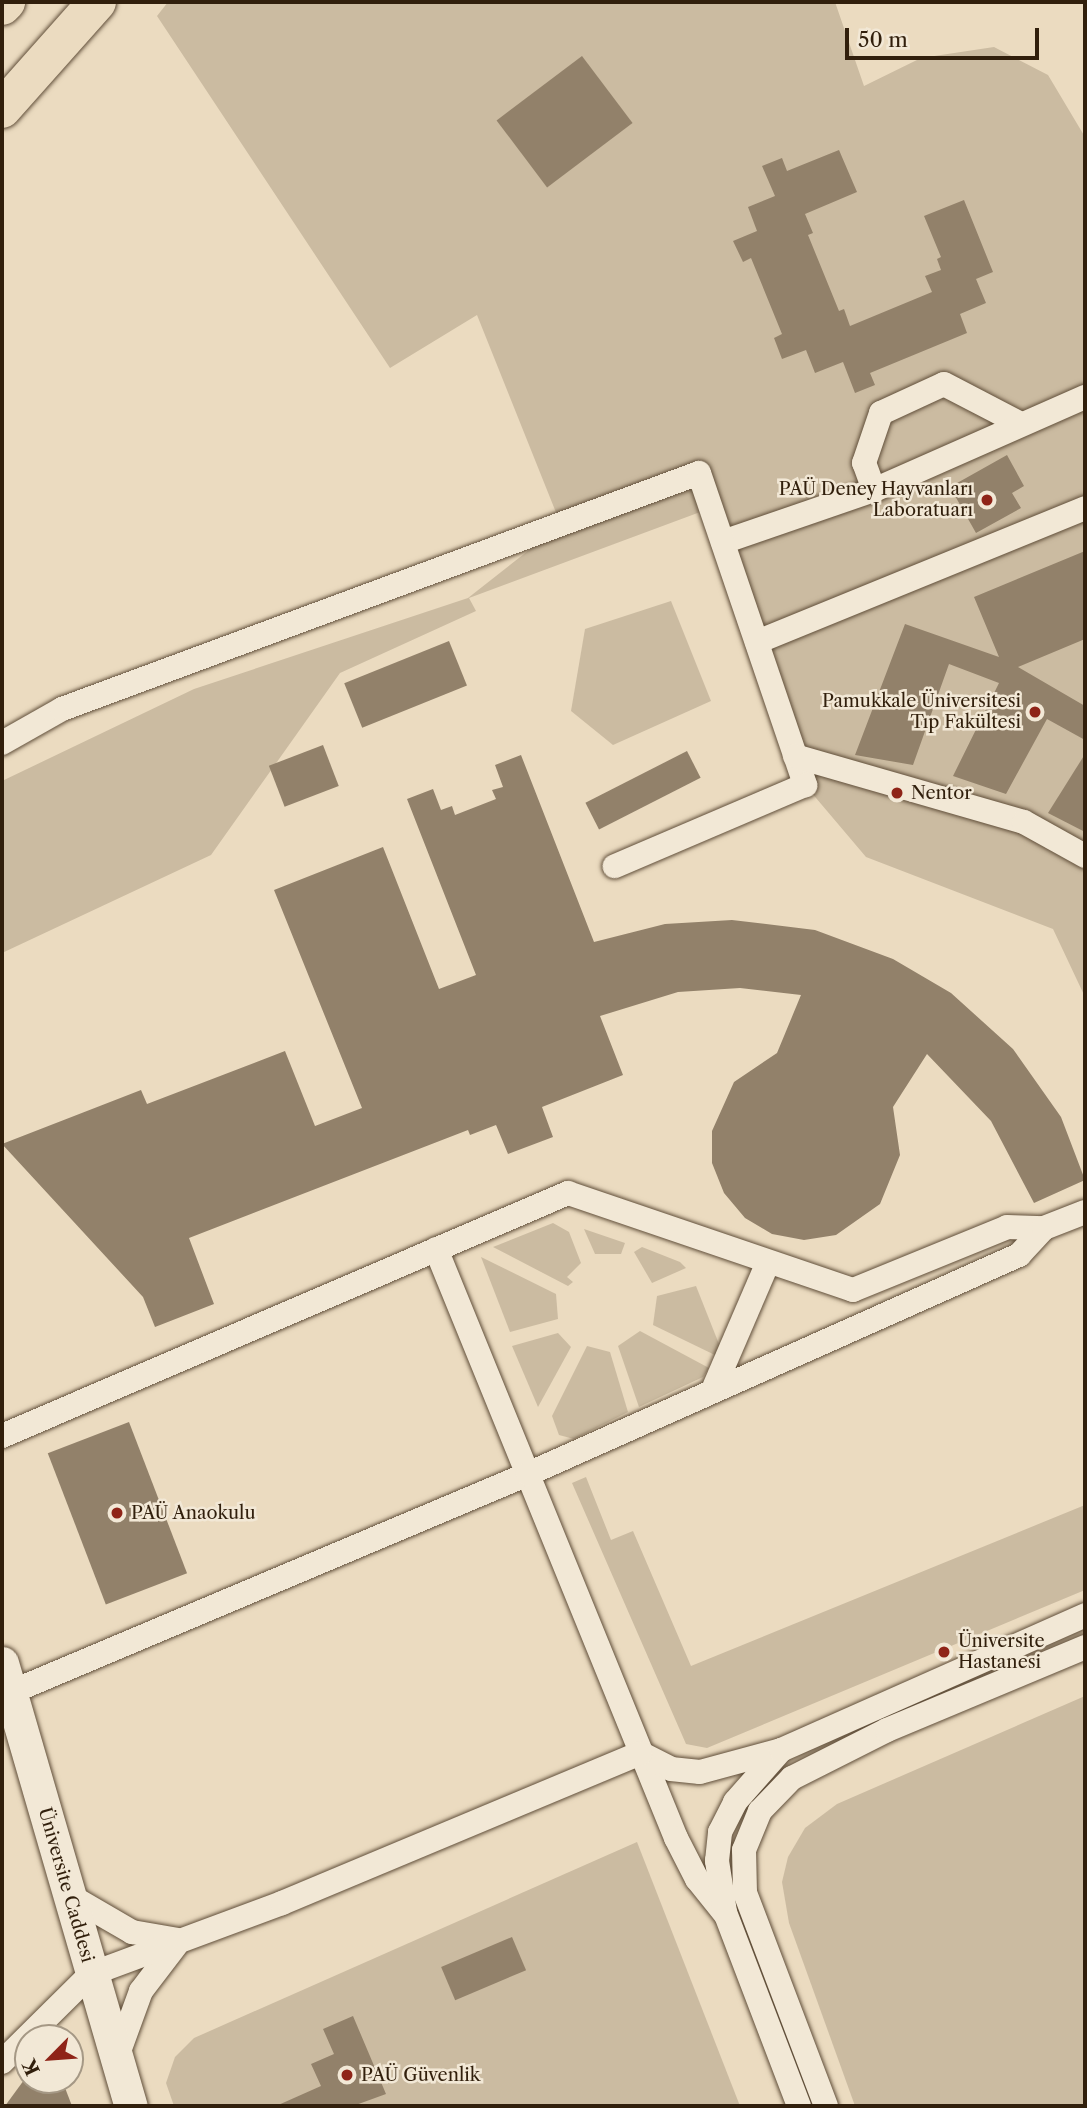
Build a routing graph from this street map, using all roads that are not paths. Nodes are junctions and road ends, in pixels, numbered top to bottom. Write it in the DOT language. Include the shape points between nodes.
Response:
graph roads {
  1 [pos="6,2"];
  2 [pos="97,2"];
  3 [pos="2,6"];
  4 [pos="2,109"];
  5 [pos="1085,397"];
  6 [pos="1021,424"];
  7 [pos="874,489"];
  8 [pos="1085,508"];
  9 [pos="723,542"];
  10 [pos="757,642"];
  11 [pos="2,743"];
  12 [pos="795,756"];
  13 [pos="1085,856"];
  14 [pos="615,866"];
  15 [pos="1085,1212"];
  16 [pos="1044,1228"];
  17 [pos="436,1249"];
  18 [pos="768,1262"];
  19 [pos="713,1390"];
  20 [pos="2,1436"];
  21 [pos="528,1474"];
  22 [pos="1085,1615"];
  23 [pos="1085,1647"];
  24 [pos="5,1683"];
  25 [pos="781,1750"];
  26 [pos="640,1753"];
  27 [pos="70,1896"];
  28 [pos="725,1914"];
  29 [pos="182,1940"];
  30 [pos="91,1974"];
  31 [pos="117,2057"];
  32 [pos="2,2062"];
  33 [pos="131,2106"];
  34 [pos="799,2106"];
  35 [pos="826,2106"];
  1 -- 3 [label="main road"];
  2 -- 4 [label="main road"];
  5 -- 6 [label="street"];
  6 -- 7 [label="street"];
  6 -- 7 [label="street" via="944,384 881,413 864,463"];
  7 -- 9 [label="street"];
  8 -- 10 [label="street"];
  9 -- 10 [label="street"];
  9 -- 11 [label="street" via="699,473 62,709"];
  10 -- 12 [label="street"];
  12 -- 13 [label="street" via="1024,822"];
  12 -- 14 [label="street" via="805,785"];
  15 -- 16 [label="street"];
  16 -- 18 [label="street" via="1007,1227 853,1290"];
  16 -- 19 [label="street" via="1019,1255"];
  17 -- 18 [label="street" via="568,1193"];
  17 -- 20 [label="street"];
  17 -- 21 [label="street"];
  18 -- 19 [label="street"];
  19 -- 21 [label="street"];
  21 -- 24 [label="street" via="78,1662"];
  21 -- 26 [label="street"];
  22 -- 25 [label="street"];
  23 -- 35 [label="street" via="887,1730 792,1778 760,1811 744,1850 745,1893"];
  24 -- 27 [label="main road, Üniversite Caddesi"];
  25 -- 26 [label="street" via="700,1772 671,1769"];
  25 -- 34 [label="street" via="735,1802 720,1832 717,1861 725,1912"];
  26 -- 28 [label="street" via="697,1879"];
  26 -- 29 [label="street"];
  27 -- 29 [label="street" via="132,1932"];
  27 -- 30 [label="main road, Üniversite Caddesi"];
  29 -- 30 [label="street"];
  29 -- 31 [label="street" via="149,1976"];
  30 -- 31 [label="main road, Üniversite Caddesi"];
  30 -- 32 [label="street"];
  31 -- 33 [label="main road, Üniversite Caddesi"];
}
